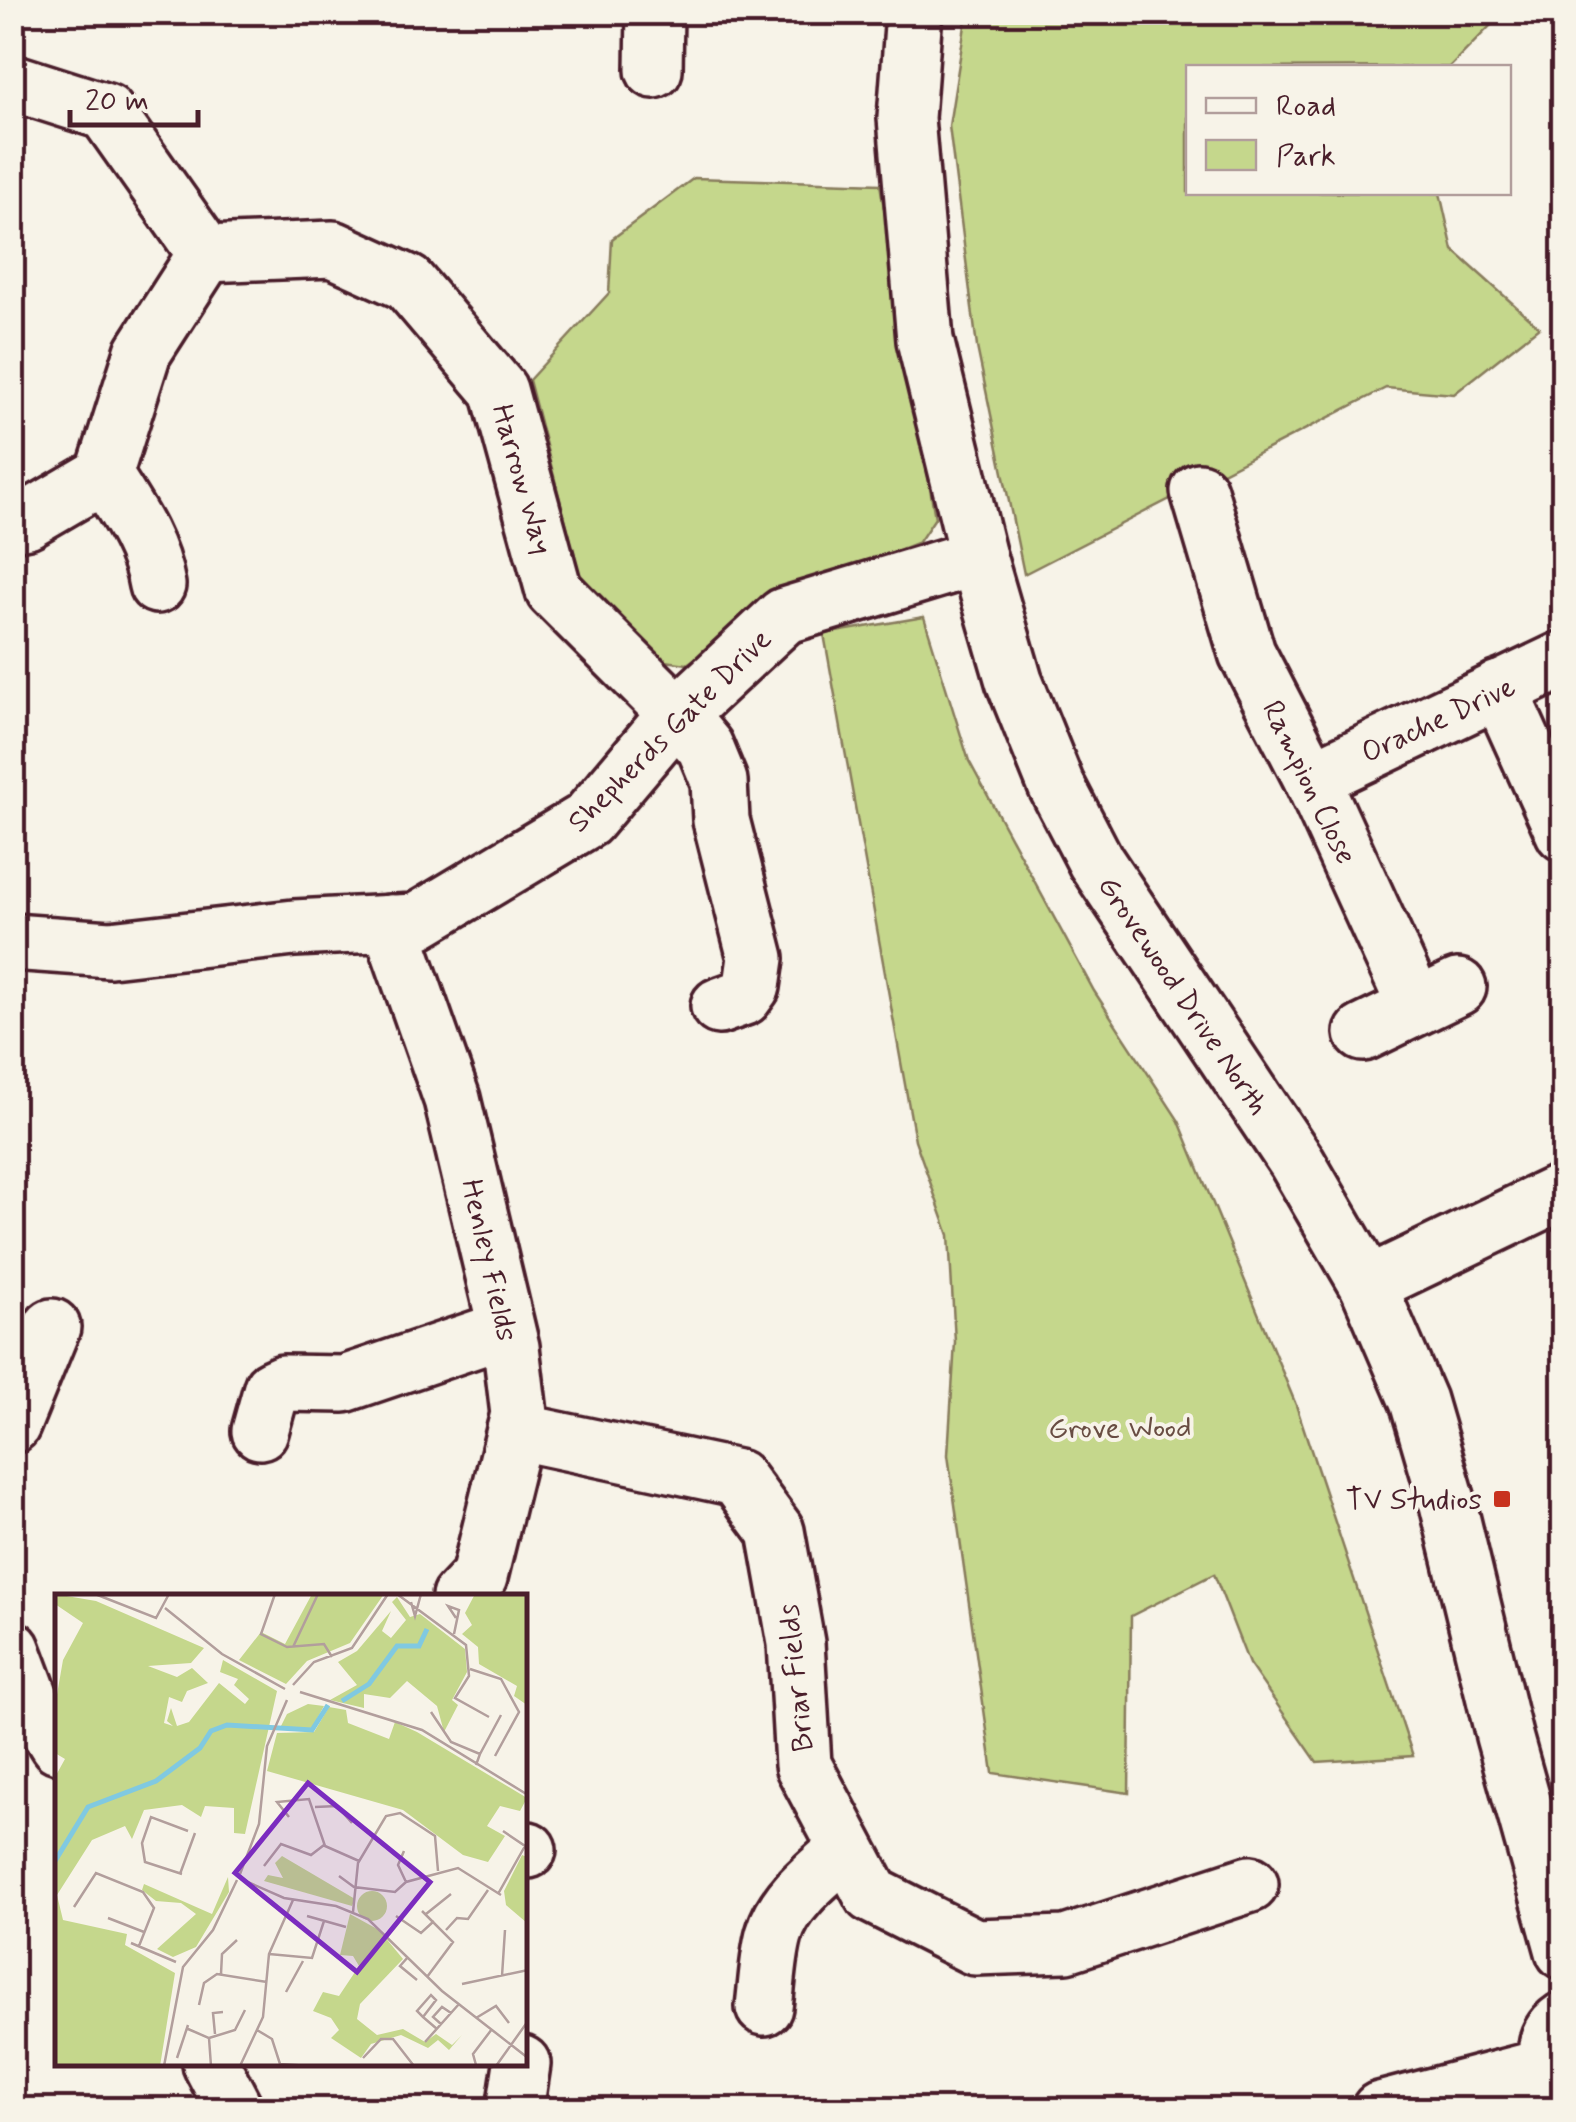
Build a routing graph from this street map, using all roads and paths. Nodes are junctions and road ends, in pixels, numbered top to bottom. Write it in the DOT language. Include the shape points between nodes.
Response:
graph roads {
  1 [pos="655,12"];
  2 [pos="914,12"];
  3 [pos="654,70"];
  4 [pos="12,82"];
  5 [pos="206,254"];
  6 [pos="104,475"];
  7 [pos="1198,492"];
  8 [pos="12,523"];
  9 [pos="978,558"];
  10 [pos="157,585"];
  11 [pos="1564,660"];
  12 [pos="1499,689"];
  13 [pos="679,716"];
  14 [pos="1312,778"];
  15 [pos="1564,833"];
  16 [pos="390,924"];
  17 [pos="12,942"];
  18 [pos="719,1006"];
  19 [pos="1363,1033"];
  20 [pos="1564,1191"];
  21 [pos="1368,1285"];
  22 [pos="52,1326"];
  23 [pos="506,1329"];
  24 [pos="12,1426"];
  25 [pos="260,1431"];
  26 [pos="515,1431"];
  27 [pos="463,1594"];
  28 [pos="12,1648"];
  29 [pos="55,1740"];
  30 [pos="847,1849"];
  31 [pos="1250,1884"];
  32 [pos="1564,1951"];
  33 [pos="764,2007"];
  34 [pos="1558,2056"];
  35 [pos="213,2067"];
  36 [pos="522,2067"];
  37 [pos="235,2110"];
  38 [pos="516,2110"];
  39 [pos="1380,2110"];
  1 -- 3 [label="street"];
  2 -- 9 [label="street, Grovewood Drive North" via="906,118 925,340"];
  4 -- 5 [label="street" via="106,112"];
  5 -- 6 [label="street" via="143,352"];
  5 -- 13 [label="street, Harrow Way" via="333,248 408,283 498,390 554,591"];
  6 -- 8 [label="street"];
  6 -- 10 [label="street" via="140,532"];
  7 -- 14 [label="street, Rampion Close" via="1231,544 1246,653"];
  9 -- 13 [label="street, Shepherds Gate Drive" via="784,616"];
  9 -- 21 [label="street, Grovewood Drive North" via="1014,681 1096,862 1296,1161"];
  11 -- 12 [label="street, Orache Drive"];
  12 -- 14 [label="street, Orache Drive"];
  12 -- 15 [label="street"];
  13 -- 16 [label="street, Shepherds Gate Drive" via="586,820 416,922"];
  13 -- 18 [label="street, Harrow Way" via="705,747 718,781 720,820 756,958 744,997"];
  14 -- 19 [label="street, Rampion Close" via="1437,997"];
  16 -- 17 [label="street, Shepherds Gate Drive" via="110,949"];
  16 -- 23 [label="street, Henley Fields" via="452,1099"];
  20 -- 21 [label="street"];
  21 -- 32 [label="street, Grovewood Drive North" via="1418,1401"];
  22 -- 24 [label="street"];
  23 -- 25 [label="street" via="344,1384 283,1383 272,1388"];
  23 -- 26 [label="street, Henley Fields" via="519,1414"];
  26 -- 27 [label="street, Henley Fields" via="479,1577"];
  26 -- 30 [label="street, Briar Fields" via="737,1478 776,1532 796,1643 803,1765"];
  28 -- 29 [label="street"];
  30 -- 31 [label="street, Briar Fields" via="872,1895 975,1947 1066,1944"];
  30 -- 33 [label="street" via="802,1891 775,1932"];
  34 -- 39 [label="street"];
  35 -- 37 [label="street"];
  36 -- 38 [label="street"];
}
